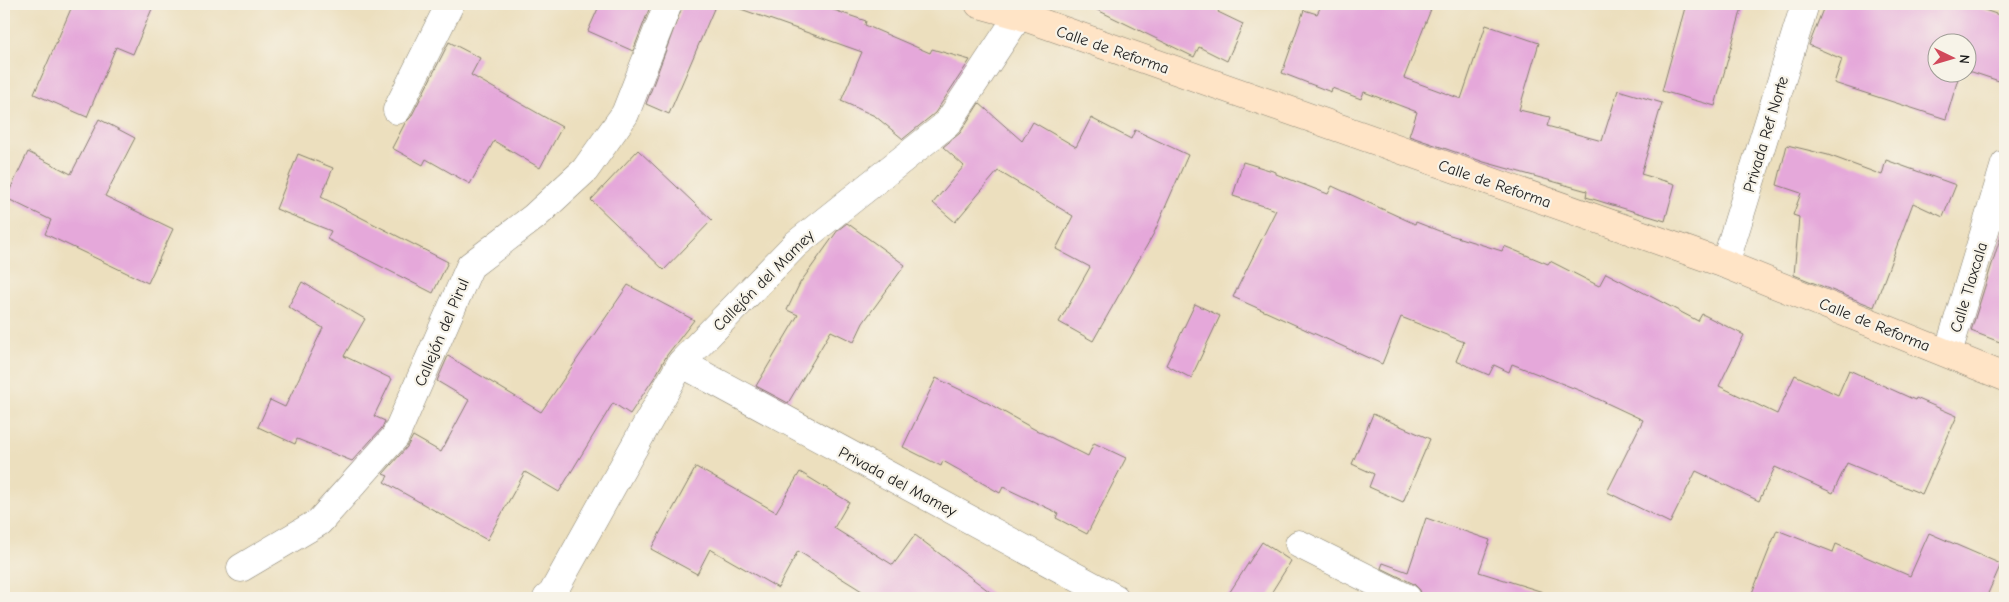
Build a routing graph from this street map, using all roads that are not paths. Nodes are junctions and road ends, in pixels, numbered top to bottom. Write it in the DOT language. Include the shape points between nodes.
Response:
graph roads {
  1 [pos="450,4"];
  2 [pos="668,4"];
  3 [pos="979,4"];
  4 [pos="1805,4"];
  5 [pos="1024,10"];
  6 [pos="397,110"];
  7 [pos="2005,164"];
  8 [pos="1725,264"];
  9 [pos="1948,353"];
  10 [pos="680,363"];
  11 [pos="2005,377"];
  12 [pos="1299,544"];
  13 [pos="241,568"];
  14 [pos="553,597"];
  15 [pos="1115,598"];
  16 [pos="1407,598"];
  1 -- 6 [label="street"];
  2 -- 13 [label="street, Callejón del Pirul" via="626,114 586,170 470,266 395,437 319,522"];
  3 -- 5 [label="main road, Calle de Reforma"];
  4 -- 8 [label="street, Privada Ref Norte"];
  5 -- 8 [label="main road, Calle de Reforma"];
  5 -- 10 [label="street, Callejón del Mamey" via="947,124 796,244"];
  7 -- 9 [label="street, Calle Tlaxcala"];
  8 -- 9 [label="main road, Calle de Reforma"];
  9 -- 11 [label="main road, Calle de Reforma"];
  10 -- 14 [label="street, Callejón del Mamey"];
  10 -- 15 [label="street, Privada del Mamey"];
  12 -- 16 [label="street"];
}
